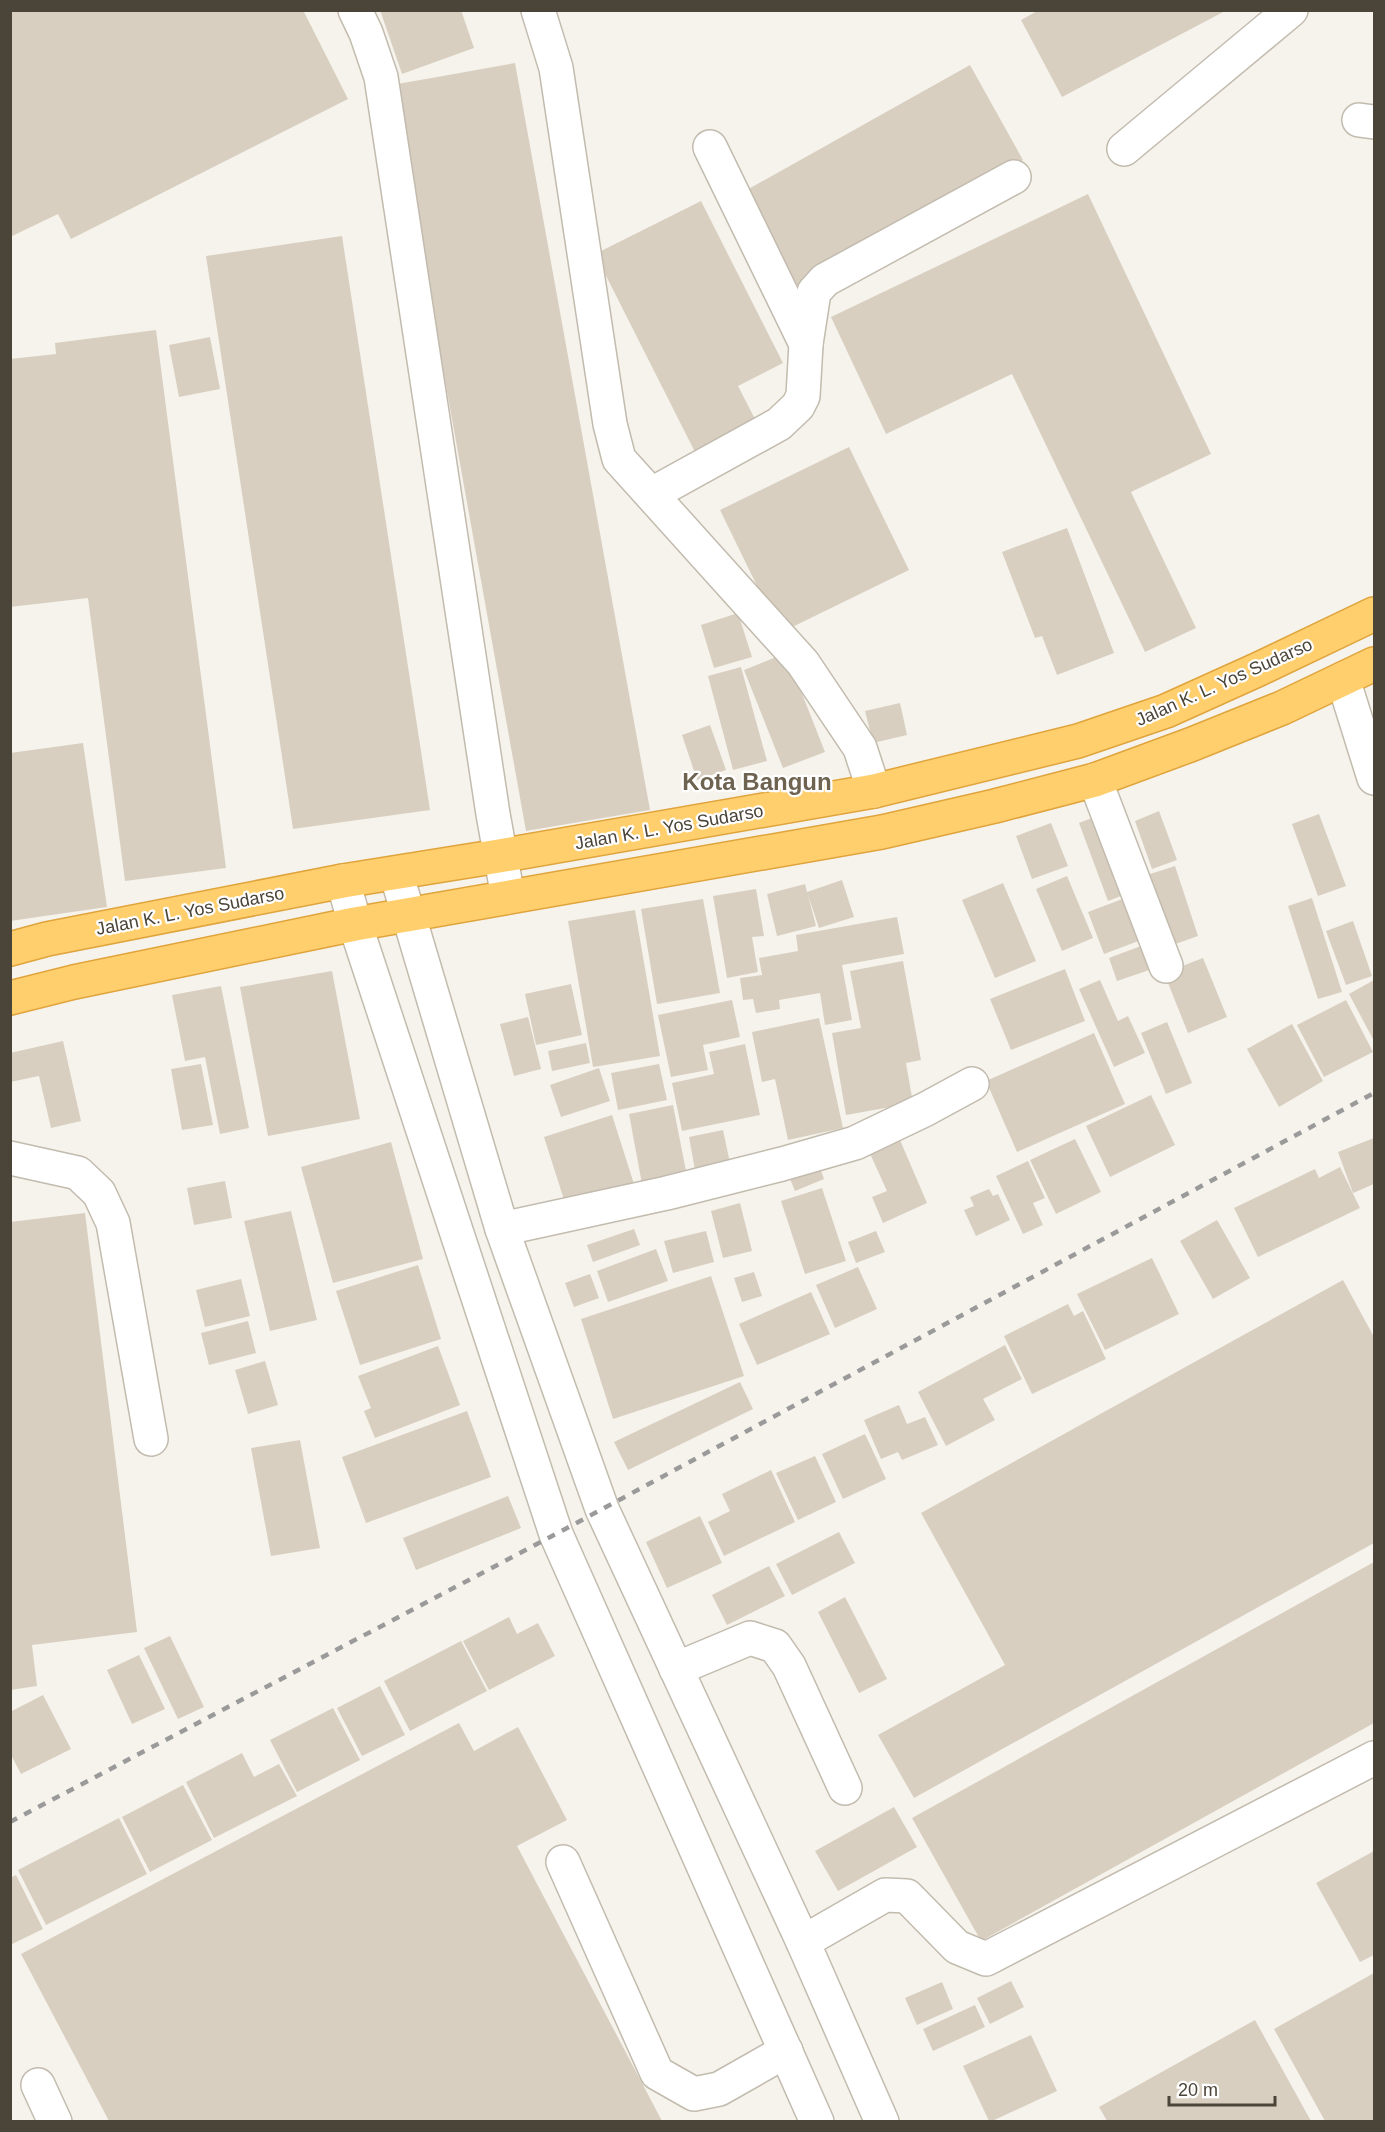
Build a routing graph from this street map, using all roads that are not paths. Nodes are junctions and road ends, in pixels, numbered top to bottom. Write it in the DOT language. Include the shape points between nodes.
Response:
graph roads {
  1 [pos="356,10"];
  2 [pos="538,10"];
  3 [pos="1291,10"];
  4 [pos="710,147"];
  5 [pos="1124,149"];
  6 [pos="1014,177"];
  7 [pos="806,345"];
  8 [pos="652,494"];
  9 [pos="1374,614"];
  10 [pos="1374,664"];
  11 [pos="1343,680"];
  12 [pos="1374,778"];
  13 [pos="1095,780"];
  14 [pos="874,791"];
  15 [pos="499,856"];
  16 [pos="396,873"];
  17 [pos="343,881"];
  18 [pos="508,897"];
  19 [pos="407,915"];
  20 [pos="355,924"];
  21 [pos="10,949"];
  22 [pos="1166,966"];
  23 [pos="10,998"];
  24 [pos="972,1084"];
  25 [pos="10,1158"];
  26 [pos="502,1230"];
  27 [pos="151,1439"];
  28 [pos="676,1669"];
  29 [pos="1374,1758"];
  30 [pos="845,1788"];
  31 [pos="563,1862"];
  32 [pos="803,1942"];
  33 [pos="786,2051"];
  34 [pos="38,2085"];
  35 [pos="55,2121"];
  36 [pos="817,2121"];
  37 [pos="882,2121"];
  1 -- 15 [label="street" via="381,77"];
  2 -- 8 [label="street" via="556,68 610,424 619,459"];
  3 -- 5 [label="street"];
  4 -- 7 [label="street"];
  6 -- 7 [label="street" via="825,280 814,292"];
  7 -- 8 [label="street" via="803,396 798,406 779,424"];
  8 -- 14 [label="street" via="803,663 860,748"];
  9 -- 14 [label="highway, Jalan K. L. Yos Sudarso" via="1166,711 1078,741"];
  10 -- 11 [label="highway"];
  11 -- 12 [label="street"];
  11 -- 13 [label="highway" via="1272,712"];
  13 -- 18 [label="highway" via="882,832"];
  13 -- 22 [label="street"];
  14 -- 15 [label="highway, Jalan K. L. Yos Sudarso"];
  15 -- 16 [label="highway, Jalan K. L. Yos Sudarso"];
  15 -- 18 [label="street"];
  16 -- 17 [label="highway, Jalan K. L. Yos Sudarso"];
  16 -- 19 [label="street"];
  17 -- 20 [label="street"];
  17 -- 21 [label="highway, Jalan K. L. Yos Sudarso"];
  18 -- 19 [label="highway"];
  19 -- 20 [label="highway"];
  19 -- 26 [label="street"];
  20 -- 23 [label="highway"];
  20 -- 33 [label="street" via="556,1534"];
  24 -- 26 [label="street" via="855,1143 690,1187"];
  25 -- 27 [label="street" via="78,1173 99,1193 113,1223"];
  26 -- 28 [label="street" via="602,1509"];
  28 -- 30 [label="street" via="750,1638 775,1646 789,1666"];
  28 -- 32 [label="street"];
  29 -- 32 [label="street" via="986,1959 957,1947 907,1896 885,1895"];
  31 -- 33 [label="street" via="657,2073 694,2094 719,2089"];
  32 -- 37 [label="street"];
  33 -- 36 [label="street"];
  34 -- 35 [label="street"];
}
